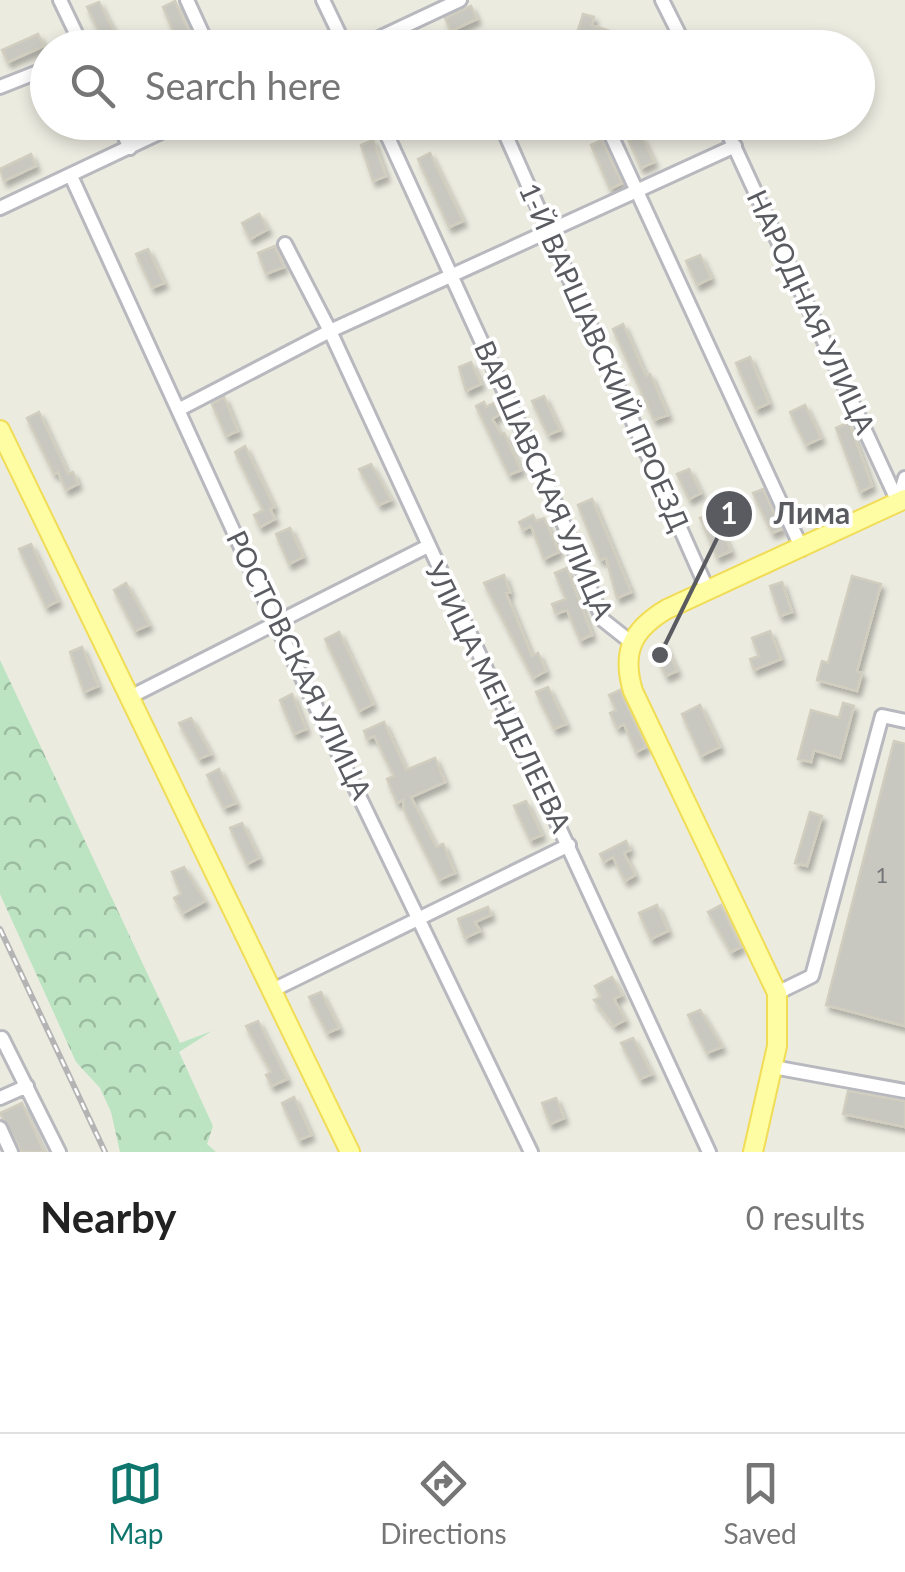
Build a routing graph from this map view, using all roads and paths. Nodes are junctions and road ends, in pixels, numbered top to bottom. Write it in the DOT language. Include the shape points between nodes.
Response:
graph roads {
  1 [pos="60,0"];
  2 [pos="186,0"];
  3 [pos="323,0"];
  4 [pos="460,0"];
  5 [pos="662,0"];
  6 [pos="74,30"];
  7 [pos="200,30"];
  8 [pos="337,30"];
  9 [pos="396,30"];
  10 [pos="677,30"];
  11 [pos="30,75"];
  12 [pos="0,87"];
  13 [pos="126,140"];
  14 [pos="146,140"];
  15 [pos="389,140"];
  16 [pos="508,140"];
  17 [pos="614,140"];
  18 [pos="732,140"];
  19 [pos="735,146"];
  20 [pos="130,148"];
  21 [pos="71,176"];
  22 [pos="638,191"];
  23 [pos="0,208"];
  24 [pos="550,234"];
  25 [pos="285,244"];
  26 [pos="453,277"];
  27 [pos="330,332"];
  28 [pos="178,410"];
  29 [pos="0,430"];
  30 [pos="905,478"];
  31 [pos="901,501"];
  32 [pos="426,546"];
  33 [pos="802,549"];
  34 [pos="708,591"];
  35 [pos="275,622"];
  36 [pos="632,643"];
  37 [pos="130,697"];
  38 [pos="905,721"];
  39 [pos="569,845"];
  40 [pos="420,915"];
  41 [pos="273,990"];
  42 [pos="777,993"];
  43 [pos="3,1045"];
  44 [pos="774,1066"];
  45 [pos="27,1086"];
  46 [pos="905,1091"];
  47 [pos="0,1098"];
  48 [pos="58,1152"];
  49 [pos="350,1152"];
  50 [pos="531,1152"];
  51 [pos="709,1152"];
  52 [pos="753,1152"];
  1 -- 6 [label="street"];
  2 -- 7 [label="street"];
  3 -- 8 [label="street"];
  4 -- 9 [label="street"];
  5 -- 10 [label="street"];
  11 -- 12 [label="street"];
  13 -- 20 [label="street"];
  14 -- 20 [label="street"];
  15 -- 26 [label="street, ВАРШАВСКАЯ УЛИЦА"];
  16 -- 24 [label="street, 1-Й ВАРШАВСКИЙ ПРОЕЗД"];
  17 -- 22 [label="street"];
  18 -- 19 [label="street, НАРОДНАЯ УЛИЦА"];
  19 -- 22 [label="street"];
  19 -- 31 [label="street, НАРОДНАЯ УЛИЦА"];
  20 -- 21 [label="street"];
  21 -- 23 [label="street"];
  21 -- 28 [label="street, РОСТОВСКАЯ УЛИЦА"];
  22 -- 24 [label="street"];
  22 -- 33 [label="street"];
  24 -- 26 [label="street"];
  24 -- 34 [label="street, 1-Й ВАРШАВСКИЙ ПРОЕЗД"];
  25 -- 27 [label="street, УЛИЦА МЕНДЕЛЕЕВА"];
  26 -- 27 [label="street"];
  26 -- 36 [label="street, ВАРШАВСКАЯ УЛИЦА" via="603,620"];
  27 -- 28 [label="street"];
  27 -- 32 [label="street, УЛИЦА МЕНДЕЛЕЕВА"];
  28 -- 35 [label="street, РОСТОВСКАЯ УЛИЦА"];
  29 -- 37 [label="main road"];
  30 -- 31 [label="street"];
  31 -- 33 [label="main road"];
  32 -- 35 [label="street"];
  32 -- 39 [label="street, УЛИЦА МЕНДЕЛЕЕВА"];
  33 -- 34 [label="main road"];
  34 -- 36 [label="main road" via="642,624"];
  35 -- 37 [label="street"];
  35 -- 40 [label="street, РОСТОВСКАЯ УЛИЦА"];
  36 -- 42 [label="main road, ВАРШАВСКАЯ УЛИЦА" via="632,690"];
  37 -- 41 [label="main road"];
  38 -- 42 [label="street" via="882,716 812,976"];
  39 -- 40 [label="street"];
  39 -- 51 [label="street, УЛИЦА МЕНДЕЛЕЕВА"];
  40 -- 41 [label="street"];
  40 -- 50 [label="street, РОСТОВСКАЯ УЛИЦА"];
  41 -- 49 [label="main road"];
  42 -- 44 [label="main road"];
  43 -- 45 [label="street"];
  44 -- 46 [label="street"];
  44 -- 52 [label="main road"];
  45 -- 47 [label="street"];
  45 -- 48 [label="street"];
}
